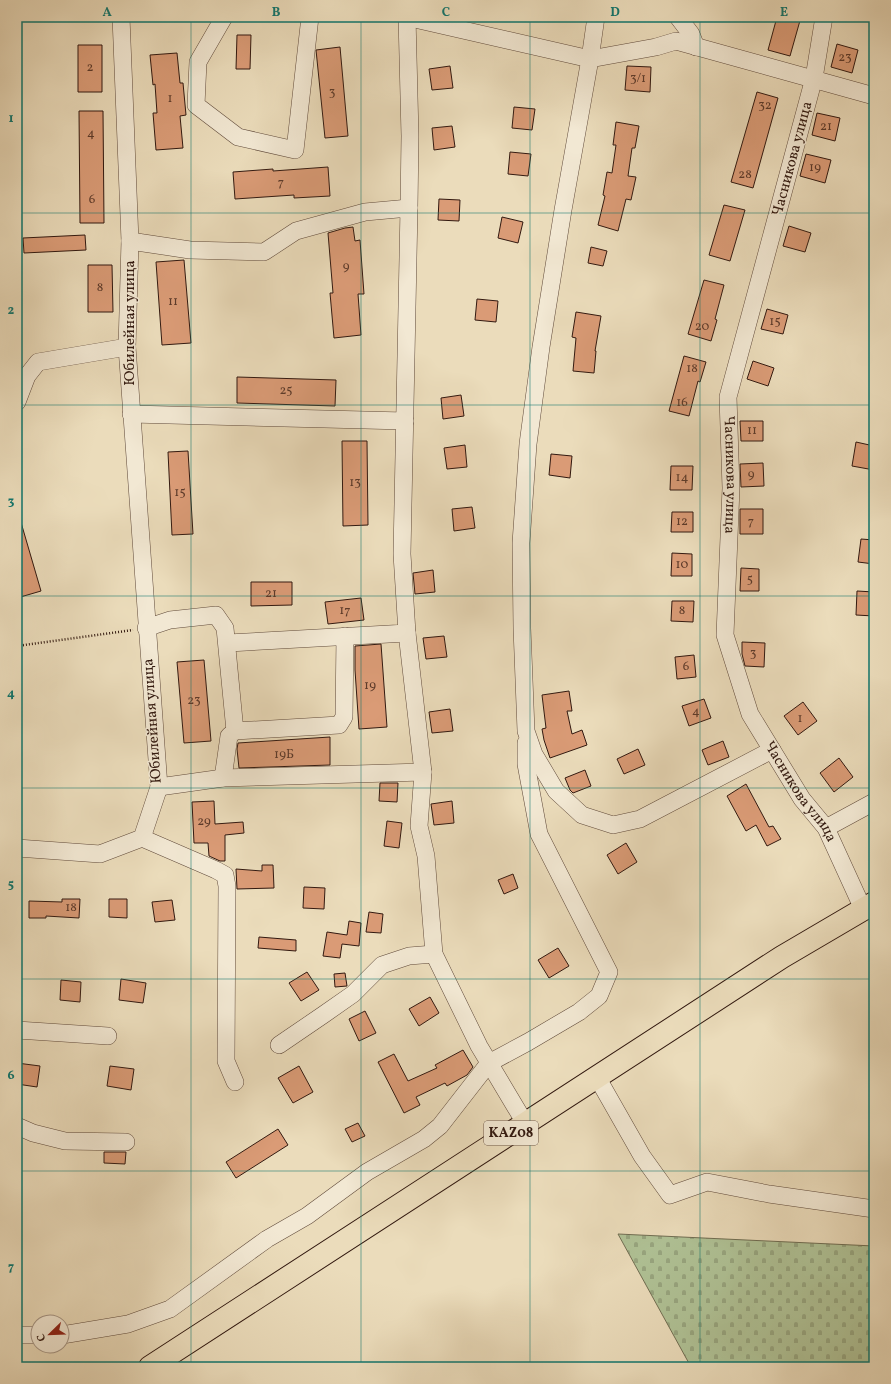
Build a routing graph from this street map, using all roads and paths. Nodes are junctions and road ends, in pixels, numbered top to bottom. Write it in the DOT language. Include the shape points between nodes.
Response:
graph roads {
  1 [pos="121,17"];
  2 [pos="224,17"];
  3 [pos="310,17"];
  4 [pos="407,17"];
  5 [pos="596,17"];
  6 [pos="678,17"];
  7 [pos="824,17"];
  8 [pos="696,47"];
  9 [pos="590,59"];
  10 [pos="814,78"];
  11 [pos="874,96"];
  12 [pos="409,208"];
  13 [pos="130,241"];
  14 [pos="127,347"];
  15 [pos="17,402"];
  16 [pos="131,414"];
  17 [pos="405,421"];
  18 [pos="146,628"];
  19 [pos="407,633"];
  20 [pos="344,636"];
  21 [pos="228,643"];
  22 [pos="17,646"];
  23 [pos="235,731"];
  24 [pos="526,731"];
  25 [pos="772,750"];
  26 [pos="423,772"];
  27 [pos="223,778"];
  28 [pos="159,787"];
  29 [pos="874,802"];
  30 [pos="826,828"];
  31 [pos="142,838"];
  32 [pos="17,848"];
  33 [pos="869,906"];
  34 [pos="434,954"];
  35 [pos="17,1030"];
  36 [pos="108,1036"];
  37 [pos="279,1045"];
  38 [pos="489,1063"];
  39 [pos="597,1077"];
  40 [pos="236,1082"];
  41 [pos="525,1123"];
  42 [pos="17,1126"];
  43 [pos="126,1142"];
  44 [pos="874,1209"];
  45 [pos="70,1334"];
  46 [pos="17,1335"];
  47 [pos="30,1335"];
  48 [pos="150,1367"];
  1 -- 13 [label="street, Юбилейная улица"];
  2 -- 3 [label="street" via="198,62 196,105 238,137 295,150"];
  4 -- 9 [label="street"];
  4 -- 12 [label="street"];
  5 -- 9 [label="street"];
  6 -- 8 [label="street" via="691,34"];
  7 -- 10 [label="street, Часникова улица"];
  8 -- 9 [label="street" via="676,41"];
  8 -- 10 [label="street"];
  9 -- 24 [label="street" via="541,347 528,444 521,543"];
  10 -- 11 [label="street"];
  10 -- 25 [label="street, Часникова улица" via="728,397 731,488 725,635 750,714"];
  12 -- 13 [label="street" via="365,212 296,231 264,252 190,250"];
  12 -- 17 [label="street"];
  13 -- 14 [label="street, Юбилейная улица"];
  14 -- 15 [label="street" via="38,362 27,376"];
  14 -- 16 [label="street, Юбилейная улица"];
  16 -- 17 [label="street"];
  16 -- 18 [label="street, Юбилейная улица"];
  17 -- 19 [label="street" via="402,554"];
  18 -- 21 [label="street" via="170,620 216,616 225,628"];
  18 -- 22 [label="path"];
  18 -- 28 [label="street, Юбилейная улица"];
  19 -- 20 [label="street"];
  19 -- 26 [label="street"];
  20 -- 21 [label="street"];
  20 -- 23 [label="street" via="344,717 339,725"];
  21 -- 23 [label="street"];
  23 -- 27 [label="street" via="229,736"];
  24 -- 25 [label="street" via="534,754 556,791 582,815 613,826 640,819"];
  24 -- 38 [label="street" via="526,764 539,834 609,972 599,996 579,1012"];
  25 -- 30 [label="street, Часникова улица" via="802,799"];
  26 -- 27 [label="street"];
  26 -- 34 [label="street" via="420,826 426,856"];
  27 -- 28 [label="street"];
  28 -- 31 [label="street, Юбилейная улица"];
  29 -- 30 [label="street"];
  30 -- 33 [label="street, Часникова улица"];
  31 -- 32 [label="street" via="100,854"];
  31 -- 40 [label="street" via="225,875 226,1061"];
  33 -- 39 [label="highway, KAZ08" via="782,956"];
  34 -- 37 [label="street" via="409,956 382,965 353,994"];
  34 -- 38 [label="street"];
  35 -- 36 [label="street"];
  38 -- 41 [label="street"];
  38 -- 45 [label="street" via="440,1126 424,1139 366,1172 307,1216 267,1239 170,1309 128,1324"];
  39 -- 41 [label="highway, KAZ08"];
  39 -- 44 [label="street" via="642,1156 670,1195 707,1182"];
  41 -- 48 [label="highway, KAZ08"];
  42 -- 43 [label="street" via="65,1141"];
  46 -- 47 [label="street"];
}
